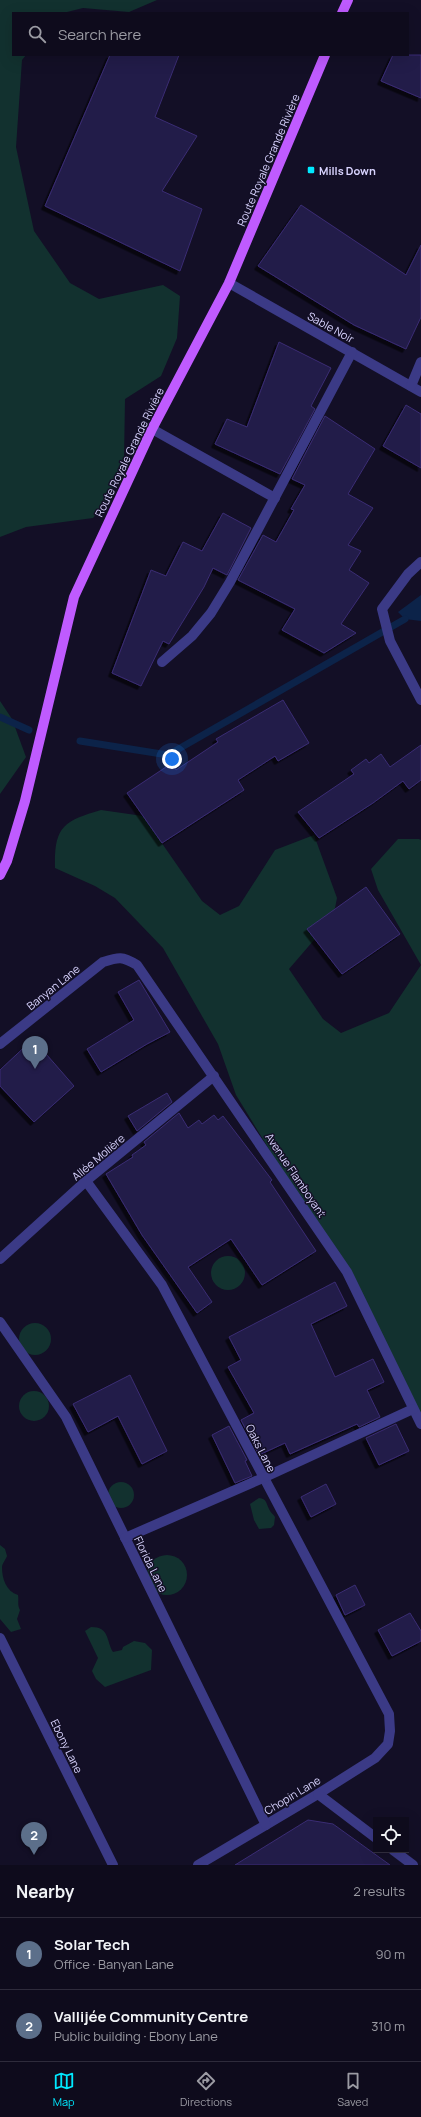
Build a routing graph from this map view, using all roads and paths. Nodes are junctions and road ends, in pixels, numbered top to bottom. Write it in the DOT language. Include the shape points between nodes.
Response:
graph roads {
  1 [pos="348,0"];
  2 [pos="342,12"];
  3 [pos="325,56"];
  4 [pos="229,283"];
  5 [pos="352,352"];
  6 [pos="421,362"];
  7 [pos="411,386"];
  8 [pos="421,392"];
  9 [pos="152,429"];
  10 [pos="275,498"];
  11 [pos="421,562"];
  12 [pos="162,662"];
  13 [pos="421,700"];
  14 [pos="0,875"];
  15 [pos="125,957"];
  16 [pos="0,1044"];
  17 [pos="214,1076"];
  18 [pos="86,1182"];
  19 [pos="0,1259"];
  20 [pos="0,1322"];
  21 [pos="413,1409"];
  22 [pos="421,1424"];
  23 [pos="263,1478"];
  24 [pos="124,1538"];
  25 [pos="0,1638"];
  26 [pos="389,1737"];
  27 [pos="318,1794"];
  28 [pos="266,1825"];
  29 [pos="373,1836"];
  30 [pos="397,1853"];
  31 [pos="113,1865"];
  32 [pos="198,1865"];
  33 [pos="413,1865"];
  1 -- 2 [label="main road"];
  3 -- 4 [label="main road, Route Royale Grande Rivière"];
  4 -- 5 [label="street, Sable Noir"];
  4 -- 9 [label="main road, Route Royale Grande Rivière"];
  5 -- 7 [label="street, Sable Noir"];
  5 -- 10 [label="street"];
  6 -- 7 [label="street"];
  7 -- 8 [label="street, Sable Noir"];
  9 -- 10 [label="street"];
  9 -- 14 [label="main road, Route Royale Grande Rivière" via="74,597 25,801 7,861"];
  10 -- 12 [label="street" via="211,613 192,636"];
  11 -- 13 [label="street" via="408,574 382,609 390,641"];
  15 -- 16 [label="street, Banyan Lane" via="103,962"];
  15 -- 17 [label="street, Avenue Flamboyant" via="137,965"];
  17 -- 18 [label="street, Allée Molière"];
  17 -- 21 [label="street, Avenue Flamboyant" via="347,1272"];
  18 -- 19 [label="street, Allée Molière"];
  18 -- 23 [label="street, Oaks Lane" via="162,1284"];
  20 -- 24 [label="street, Florida Lane" via="66,1417"];
  21 -- 22 [label="street, Avenue Flamboyant"];
  21 -- 23 [label="street"];
  23 -- 24 [label="street"];
  23 -- 26 [label="street, Oaks Lane" via="389,1714"];
  24 -- 28 [label="street, Florida Lane"];
  25 -- 31 [label="street, Ebony Lane"];
  26 -- 27 [label="street, Chopin Lane" via="388,1744 375,1758"];
  27 -- 28 [label="street, Chopin Lane"];
  27 -- 29 [label="street"];
  28 -- 32 [label="street, Chopin Lane"];
  30 -- 33 [label="street"];
}
